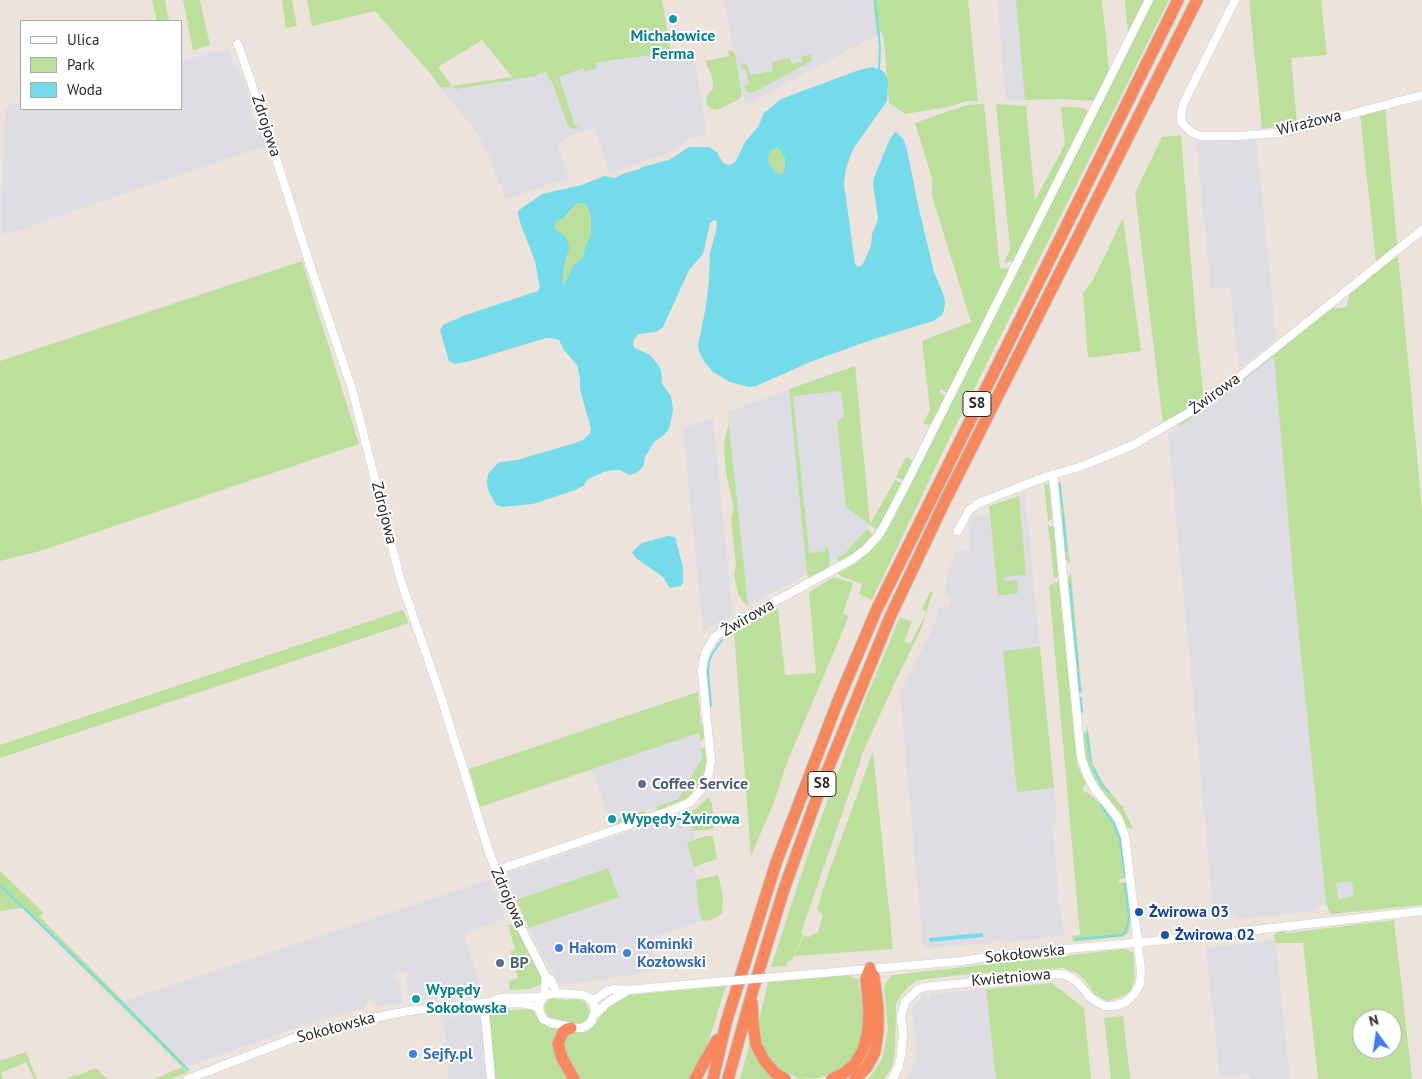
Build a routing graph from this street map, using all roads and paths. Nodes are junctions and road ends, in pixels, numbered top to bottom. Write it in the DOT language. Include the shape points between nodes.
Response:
graph roads {
  1 [pos="1149,0"];
  2 [pos="1178,0"];
  3 [pos="1197,0"];
  4 [pos="1235,0"];
  5 [pos="238,44"];
  6 [pos="1422,95"];
  7 [pos="1422,230"];
  8 [pos="1053,475"];
  9 [pos="958,531"];
  10 [pos="495,871"];
  11 [pos="1422,911"];
  12 [pos="1137,942"];
  13 [pos="870,968"];
  14 [pos="546,977"];
  15 [pos="627,990"];
  16 [pos="752,993"];
  17 [pos="557,994"];
  18 [pos="543,996"];
  19 [pos="590,1000"];
  20 [pos="487,1002"];
  21 [pos="538,1007"];
  22 [pos="594,1015"];
  23 [pos="726,1023"];
  24 [pos="572,1028"];
  25 [pos="191,1078"];
  26 [pos="491,1079"];
  27 [pos="574,1079"];
  28 [pos="695,1079"];
  29 [pos="713,1079"];
  30 [pos="728,1079"];
  31 [pos="786,1079"];
  32 [pos="832,1079"];
  33 [pos="855,1079"];
  34 [pos="892,1079"];
  1 -- 10 [label="street, Żwirowa" via="878,536 851,560 726,628 705,653 702,671 711,761 702,789 690,802 678,808"];
  2 -- 23 [label="highway, S8" via="876,611 776,863"];
  3 -- 16 [label="highway, S8" via="949,492 890,617 821,786 784,889"];
  4 -- 6 [label="street, Wirażowa" via="1183,104 1182,122 1194,134 1236,136 1280,132"];
  5 -- 10 [label="street, Zdrojowa" via="352,389 400,578"];
  7 -- 8 [label="street, Żwirowa" via="1209,401 1131,446"];
  8 -- 9 [label="street, Żwirowa" via="976,504"];
  8 -- 12 [label="street, Kwietniowa" via="1081,756 1088,777 1118,818 1125,836"];
  10 -- 14 [label="street, Zdrojowa"];
  11 -- 12 [label="street, Sokołowska"];
  12 -- 13 [label="street, Sokołowska"];
  12 -- 34 [label="street, Kwietniowa" via="1140,984 1126,1002 1115,1006 1097,1002 1077,982 1058,974 939,984 917,990 902,1008 903,1046"];
  13 -- 15 [label="street, Sokołowska, bridge"];
  13 -- 32 [label="highway" via="866,978 868,1030 863,1050 854,1065"];
  13 -- 33 [label="highway" via="878,1008 878,1030 875,1052"];
  14 -- 17 [label="street, Zdrojowa"];
  14 -- 18 [label="street"];
  15 -- 19 [label="street, Sokołowska" via="610,990"];
  15 -- 22 [label="street, Sokołowska" via="607,1002"];
  16 -- 30 [label="highway, S8"];
  16 -- 31 [label="highway" via="756,1045 775,1073"];
  17 -- 18 [label="street"];
  17 -- 19 [label="street" via="584,995"];
  18 -- 20 [label="street, Sokołowska" via="500,998"];
  18 -- 21 [label="street"];
  19 -- 22 [label="street"];
  20 -- 21 [label="street, Sokołowska"];
  20 -- 25 [label="street, Sokołowska" via="408,1011 344,1024 292,1039"];
  20 -- 26 [label="street"];
  21 -- 24 [label="street" via="539,1014 546,1021"];
  22 -- 24 [label="street" via="586,1026"];
  23 -- 28 [label="highway"];
  23 -- 29 [label="highway, S8"];
  24 -- 27 [label="highway" via="563,1032 558,1044"];
}
